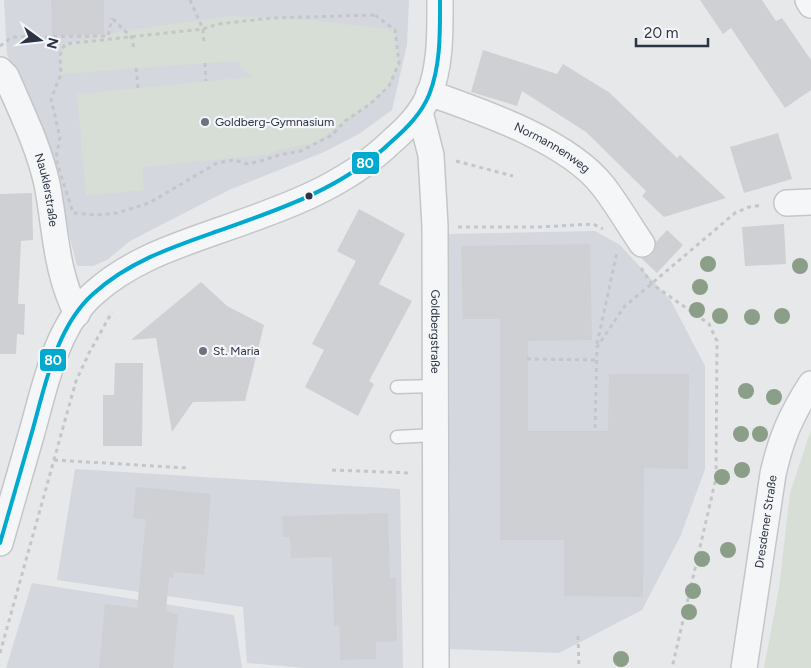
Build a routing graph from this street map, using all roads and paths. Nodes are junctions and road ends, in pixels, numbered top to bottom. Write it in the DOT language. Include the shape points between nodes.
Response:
graph roads {
  1 [pos="190,0"];
  2 [pos="440,0"];
  3 [pos="808,0"];
  4 [pos="811,4"];
  5 [pos="204,29"];
  6 [pos="132,38"];
  7 [pos="204,44"];
  8 [pos="0,46"];
  9 [pos="134,49"];
  10 [pos="205,63"];
  11 [pos="136,68"];
  12 [pos="0,70"];
  13 [pos="206,81"];
  14 [pos="138,88"];
  15 [pos="425,103"];
  16 [pos="431,155"];
  17 [pos="513,176"];
  18 [pos="757,206"];
  19 [pos="628,223"];
  20 [pos="435,226"];
  21 [pos="552,227"];
  22 [pos="642,244"];
  23 [pos="652,284"];
  24 [pos="115,307"];
  25 [pos="77,314"];
  26 [pos="596,347"];
  27 [pos="528,359"];
  28 [pos="596,360"];
  29 [pos="811,384"];
  30 [pos="434,386"];
  31 [pos="397,387"];
  32 [pos="595,428"];
  33 [pos="434,436"];
  34 [pos="397,437"];
  35 [pos="54,460"];
  36 [pos="11,465"];
  37 [pos="188,468"];
  38 [pos="332,470"];
  39 [pos="434,474"];
  40 [pos="0,543"];
  41 [pos="578,636"];
  42 [pos="0,653"];
  43 [pos="436,668"];
  44 [pos="579,668"];
  45 [pos="672,668"];
  46 [pos="744,668"];
  1 -- 5 [label="path"];
  2 -- 15 [label="street, Goldbergstraße" via="440,33"];
  3 -- 4 [label="street"];
  5 -- 6 [label="path"];
  5 -- 6 [label="path" via="218,24 272,18 375,15 395,30 399,63 388,86 370,104 345,121 332,136 301,151 248,164 234,160 217,163 149,203 117,213 72,213 56,159 60,137 52,99 61,74 60,55 66,44"];
  5 -- 7 [label="path"];
  6 -- 8 [label="path" via="112,18 108,36 12,37"];
  6 -- 9 [label="path"];
  10 -- 13 [label="path"];
  11 -- 14 [label="path"];
  12 -- 25 [label="street, Nauklerstraße" via="6,76 31,134 46,183 65,291"];
  15 -- 16 [label="street, Goldbergstraße"];
  15 -- 19 [label="street, Normannenweg" via="486,113 516,126 576,162 603,186"];
  15 -- 25 [label="street" via="383,150 342,180 308,198 140,261 121,271 92,295"];
  16 -- 17 [label="path"];
  16 -- 20 [label="street, Goldbergstraße"];
  18 -- 23 [label="path" via="728,218"];
  19 -- 22 [label="street, Normannenweg"];
  19 -- 26 [label="path" via="620,237"];
  20 -- 21 [label="path"];
  20 -- 30 [label="street, Goldbergstraße"];
  23 -- 26 [label="path" via="624,306"];
  23 -- 45 [label="path" via="709,324 717,342 718,358 716,478"];
  24 -- 35 [label="path" via="76,382"];
  25 -- 36 [label="street" via="61,342"];
  26 -- 28 [label="path"];
  27 -- 28 [label="path"];
  28 -- 32 [label="path"];
  29 -- 46 [label="street, Dresdener Straße" via="792,412 778,450"];
  30 -- 31 [label="lane"];
  30 -- 33 [label="street, Goldbergstraße"];
  33 -- 34 [label="lane"];
  33 -- 39 [label="street, Goldbergstraße"];
  35 -- 37 [label="path"];
  35 -- 42 [label="path"];
  36 -- 40 [label="street"];
  38 -- 39 [label="path"];
  39 -- 43 [label="street, Goldbergstraße"];
  41 -- 44 [label="path"];
}
